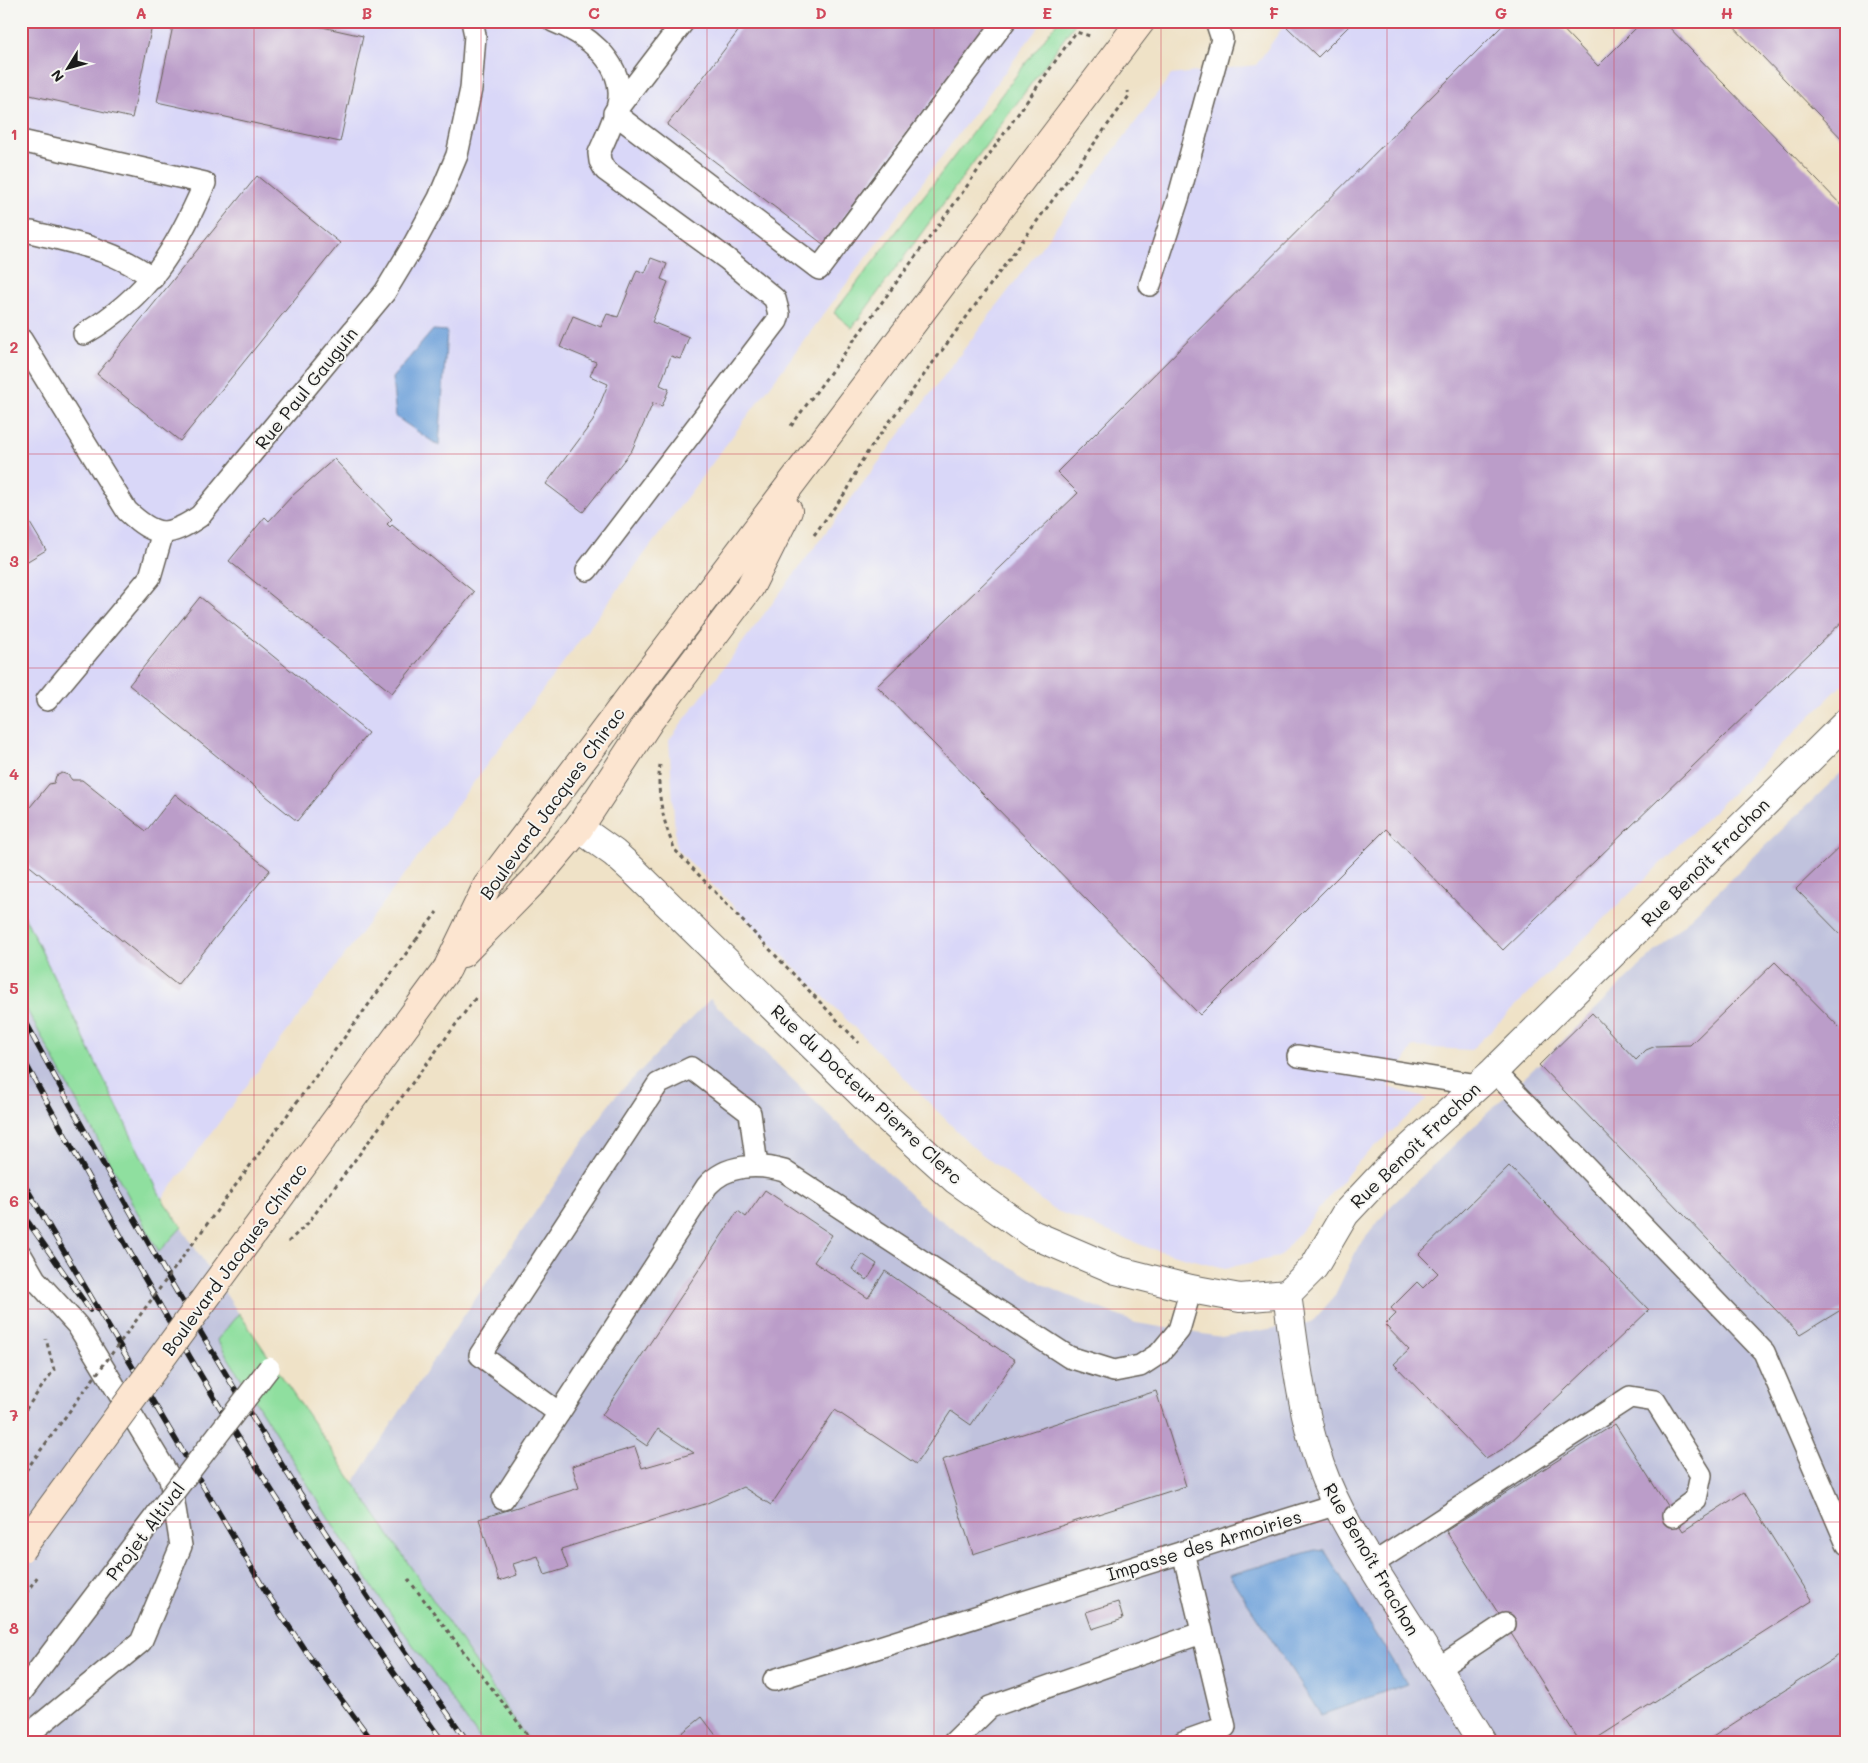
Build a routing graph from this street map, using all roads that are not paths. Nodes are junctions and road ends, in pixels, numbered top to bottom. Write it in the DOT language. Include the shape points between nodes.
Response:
graph roads {
  1 [pos="472,21"];
  2 [pos="553,21"];
  3 [pos="684,21"];
  4 [pos="1005,21"];
  5 [pos="1142,21"];
  6 [pos="1216,21"];
  7 [pos="614,113"];
  8 [pos="21,140"];
  9 [pos="31,232"];
  10 [pos="153,278"];
  11 [pos="1150,285"];
  12 [pos="84,334"];
  13 [pos="24,351"];
  14 [pos="818,451"];
  15 [pos="163,532"];
  16 [pos="739,555"];
  17 [pos="587,570"];
  18 [pos="47,700"];
  19 [pos="1847,722"];
  20 [pos="560,818"];
  21 [pos="448,968"];
  22 [pos="1298,1056"];
  23 [pos="1486,1078"];
  24 [pos="757,1166"];
  25 [pos="21,1255"];
  26 [pos="1190,1289"];
  27 [pos="1287,1294"];
  28 [pos="269,1368"];
  29 [pos="559,1413"];
  30 [pos="503,1499"];
  31 [pos="1337,1504"];
  32 [pos="1673,1516"];
  33 [pos="1847,1544"];
  34 [pos="21,1549"];
  35 [pos="1183,1552"];
  36 [pos="1371,1565"];
  37 [pos="1505,1624"];
  38 [pos="1201,1633"];
  39 [pos="1437,1669"];
  40 [pos="774,1680"];
  41 [pos="21,1693"];
  42 [pos="21,1738"];
  43 [pos="954,1742"];
  44 [pos="1183,1742"];
  45 [pos="1483,1742"];
  1 -- 15 [label="lane, Rue Paul Gauguin" via="475,35 471,89 457,155 439,198 385,292 200,516 180,530"];
  2 -- 7 [label="lane" via="579,34 606,56 617,78 619,99"];
  3 -- 7 [label="lane"];
  4 -- 7 [label="lane" via="820,269"];
  5 -- 14 [label="main road"];
  6 -- 11 [label="lane" via="1222,39 1179,196"];
  7 -- 17 [label="lane" via="599,152 605,170 728,259 775,299 779,314 777,321"];
  8 -- 10 [label="lane" via="205,183 193,212"];
  9 -- 10 [label="lane" via="101,249"];
  10 -- 12 [label="lane" via="132,301"];
  13 -- 15 [label="lane" via="127,512 144,527"];
  14 -- 16 [label="main road"];
  14 -- 20 [label="main road, Boulevard Jacques Chirac" via="750,587 650,720"];
  15 -- 18 [label="lane" via="150,577"];
  16 -- 20 [label="main road" via="682,650"];
  16 -- 20 [label="main road, Boulevard Jacques Chirac" via="652,669"];
  19 -- 23 [label="street, Rue Benoît Frachon"];
  20 -- 21 [label="main road, Boulevard Jacques Chirac" via="534,881"];
  20 -- 21 [label="main road, Boulevard Jacques Chirac" via="487,886"];
  20 -- 26 [label="street, Rue du Docteur Pierre Clerc" via="614,853 633,870 874,1106 956,1180 1032,1234 1116,1270"];
  21 -- 34 [label="main road, Boulevard Jacques Chirac, bridge"];
  22 -- 23 [label="lane"];
  23 -- 27 [label="street, Rue Benoît Frachon" via="1392,1164 1344,1214 1314,1267"];
  23 -- 33 [label="lane" via="1764,1352"];
  24 -- 26 [label="lane" via="770,1167 796,1178 1069,1357 1114,1371 1140,1366 1160,1354 1179,1330"];
  24 -- 29 [label="lane" via="722,1174 707,1186"];
  24 -- 29 [label="lane" via="750,1114 691,1068 658,1084 480,1355"];
  25 -- 42 [label="lane" via="35,1279 78,1326 170,1478 181,1546 141,1642"];
  26 -- 27 [label="street, Rue du Docteur Pierre Clerc" via="1240,1298"];
  27 -- 31 [label="street, Rue Benoît Frachon" via="1298,1382 1309,1430"];
  28 -- 41 [label="lane, Projet Altival, bridge"];
  29 -- 30 [label="lane"];
  31 -- 35 [label="lane, Impasse des Armoiries"];
  31 -- 36 [label="street, Rue Benoît Frachon"];
  32 -- 36 [label="lane" via="1696,1499 1701,1475 1654,1401 1630,1397"];
  35 -- 38 [label="lane"];
  35 -- 40 [label="lane, Impasse des Armoiries"];
  36 -- 39 [label="street, Rue Benoît Frachon"];
  37 -- 39 [label="lane"];
  38 -- 43 [label="lane" via="990,1707"];
  38 -- 44 [label="lane" via="1225,1727"];
  39 -- 45 [label="street, Rue Benoît Frachon"];
}
